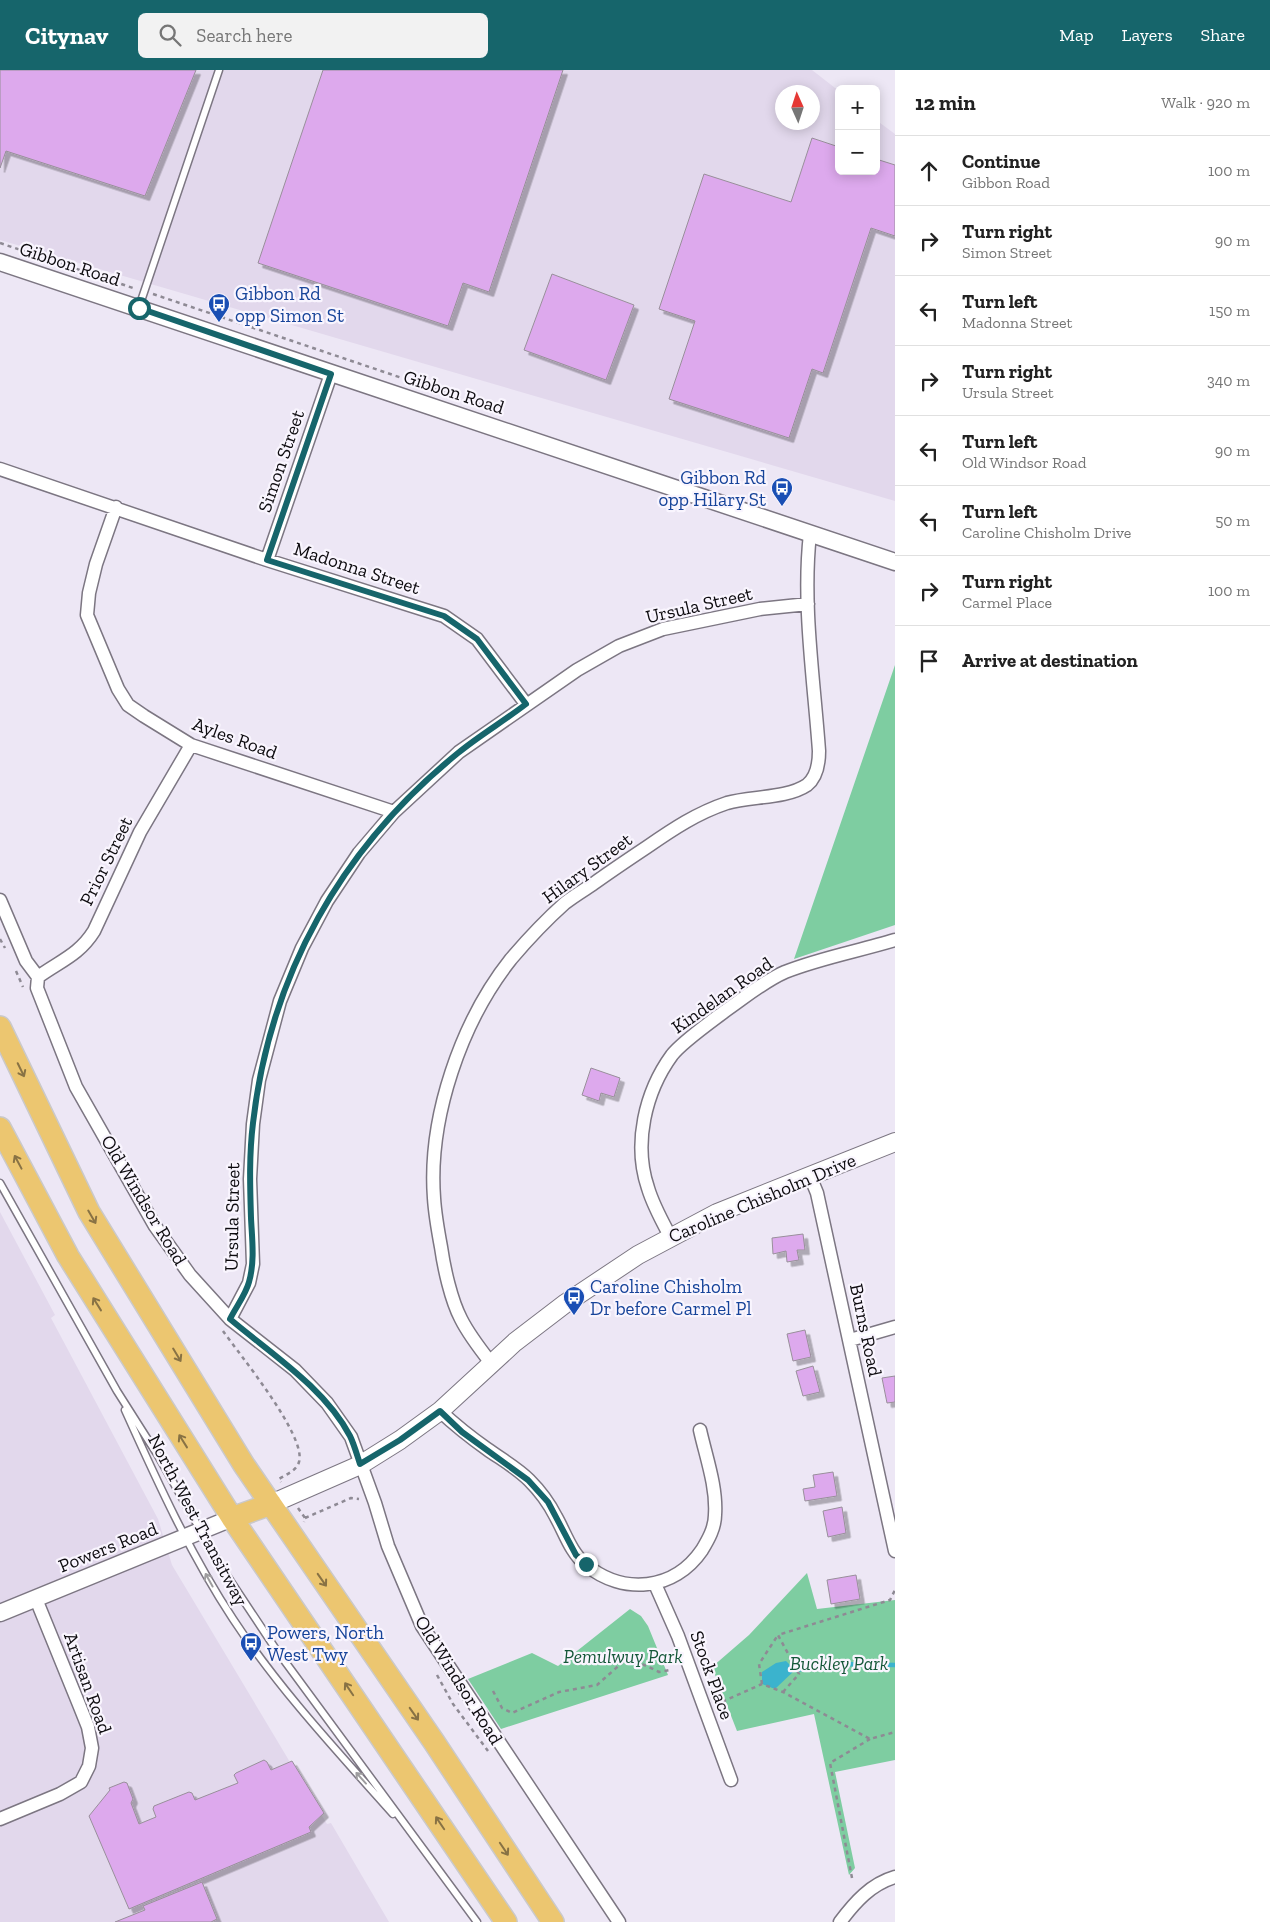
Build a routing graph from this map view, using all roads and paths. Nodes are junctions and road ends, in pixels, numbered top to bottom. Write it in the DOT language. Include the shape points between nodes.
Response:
graph roads {
  1 [pos="219,70"];
  2 [pos="0,243"];
  3 [pos="0,262"];
  4 [pos="145,291"];
  5 [pos="139,308"];
  6 [pos="331,374"];
  7 [pos="479,421"];
  8 [pos="0,469"];
  9 [pos="116,507"];
  10 [pos="810,534"];
  11 [pos="267,560"];
  12 [pos="895,562"];
  13 [pos="808,604"];
  14 [pos="526,704"];
  15 [pos="191,745"];
  16 [pos="394,812"];
  17 [pos="0,900"];
  18 [pos="895,940"];
  19 [pos="38,977"];
  20 [pos="0,1026"];
  21 [pos="0,1128"];
  22 [pos="895,1142"];
  23 [pos="810,1176"];
  24 [pos="0,1183"];
  25 [pos="670,1236"];
  26 [pos="230,1319"];
  27 [pos="895,1327"];
  28 [pos="850,1340"];
  29 [pos="491,1363"];
  30 [pos="117,1391"];
  31 [pos="440,1411"];
  32 [pos="700,1430"];
  33 [pos="360,1464"];
  34 [pos="270,1504"];
  35 [pos="890,1507"];
  36 [pos="232,1518"];
  37 [pos="201,1530"];
  38 [pos="186,1536"];
  39 [pos="895,1551"];
  40 [pos="655,1584"];
  41 [pos="895,1590"];
  42 [pos="36,1599"];
  43 [pos="0,1613"];
  44 [pos="778,1635"];
  45 [pos="670,1670"];
  46 [pos="762,1684"];
  47 [pos="493,1691"];
  48 [pos="783,1692"];
  49 [pos="705,1710"];
  50 [pos="895,1732"];
  51 [pos="870,1739"];
  52 [pos="731,1780"];
  53 [pos="0,1819"];
  54 [pos="417,1840"];
  55 [pos="895,1877"];
  56 [pos="852,1878"];
  57 [pos="477,1922"];
  58 [pos="506,1922"];
  59 [pos="553,1922"];
  60 [pos="619,1922"];
  61 [pos="840,1922"];
  1 -- 4 [label="lane"];
  2 -- 4 [label="path"];
  3 -- 5 [label="street, Gibbon Road"];
  4 -- 5 [label="lane"];
  4 -- 7 [label="path" via="485,406"];
  5 -- 6 [label="street, Gibbon Road"];
  6 -- 7 [label="street, Gibbon Road"];
  6 -- 11 [label="street, Simon Street"];
  7 -- 10 [label="street, Gibbon Road"];
  8 -- 9 [label="street, Madonna Street"];
  9 -- 11 [label="street, Madonna Street"];
  9 -- 15 [label="street, Ayles Road" via="90,586 87,615 128,705"];
  10 -- 12 [label="street, Gibbon Road"];
  10 -- 13 [label="street, Hilary Street"];
  11 -- 14 [label="street, Madonna Street" via="444,616 477,639"];
  13 -- 14 [label="street, Ursula Street" via="760,609 663,629 619,646"];
  13 -- 29 [label="street, Hilary Street" via="819,751 814,777 807,785 795,790 728,803 691,818 566,902 511,960 484,998 464,1040 449,1076 440,1116 434,1197 444,1265 460,1317"];
  14 -- 16 [label="street, Ursula Street" via="459,752"];
  15 -- 16 [label="street, Ayles Road"];
  15 -- 19 [label="street, Prior Street" via="140,832 86,944"];
  16 -- 26 [label="street, Ursula Street" via="359,852 327,901 302,948 280,1001 259,1080 253,1124 250,1179 253,1264 249,1283"];
  17 -- 19 [label="street, Old Windsor Road" via="26,961"];
  18 -- 25 [label="street, Kindelan Road" via="785,972 719,1016 673,1053 648,1103 642,1138 642,1164 648,1188"];
  19 -- 26 [label="street, Old Windsor Road" via="39,992 76,1087 155,1226 190,1275"];
  20 -- 34 [label="highway, one-way" via="89,1212"];
  36 -- 21 [label="highway, one-way" via="68,1256"];
  22 -- 23 [label="main road, Caroline Chisholm Drive"];
  23 -- 25 [label="main road, Caroline Chisholm Drive" via="717,1213"];
  23 -- 28 [label="street, Burns Road" via="817,1193"];
  24 -- 30 [label="lane, North West Transitway"];
  25 -- 29 [label="main road, Caroline Chisholm Drive" via="580,1293"];
  26 -- 33 [label="street, Old Windsor Road" via="295,1370 327,1403 351,1437"];
  27 -- 28 [label="street"];
  28 -- 35 [label="street, Burns Road"];
  29 -- 31 [label="main road, Caroline Chisholm Drive"];
  30 -- 37 [label="lane, North West Transitway"];
  30 -- 38 [label="lane, North West Transitway"];
  31 -- 33 [label="main road, Caroline Chisholm Drive"];
  31 -- 40 [label="street" via="462,1432 528,1480 548,1502 576,1555 586,1564 619,1582"];
  32 -- 40 [label="street" via="716,1517 706,1544 690,1565"];
  33 -- 34 [label="main road, Caroline Chisholm Drive"];
  33 -- 60 [label="street, Old Windsor Road" via="376,1503 388,1546 422,1626"];
  34 -- 36 [label="highway, Caroline Chisholm Drive"];
  34 -- 59 [label="highway, one-way"];
  35 -- 39 [label="street, Burns Road"];
  36 -- 37 [label="street, Powers Road"];
  58 -- 36 [label="highway, one-way"];
  37 -- 38 [label="street, Powers Road"];
  37 -- 54 [label="lane, North West Transitway" via="274,1648"];
  38 -- 42 [label="street, Powers Road"];
  54 -- 38 [label="lane, North West Transitway, one-way" via="330,1744 267,1667 232,1618"];
  40 -- 49 [label="street, Stock Place"];
  41 -- 44 [label="path" via="890,1600"];
  42 -- 43 [label="street, Powers Road"];
  42 -- 53 [label="street, Artisan Road" via="88,1727 92,1748 89,1766 81,1782"];
  44 -- 46 [label="path" via="759,1664"];
  44 -- 48 [label="path" via="799,1674"];
  45 -- 47 [label="path" via="659,1672 634,1660 624,1661 597,1685 559,1692 512,1713 502,1708"];
  46 -- 48 [label="path"];
  46 -- 49 [label="path"];
  48 -- 51 [label="path"];
  49 -- 52 [label="street, Stock Place"];
  50 -- 51 [label="path"];
  51 -- 56 [label="path" via="830,1762"];
  54 -- 57 [label="lane, North West Transitway"];
  55 -- 61 [label="street" via="872,1887"];
}
